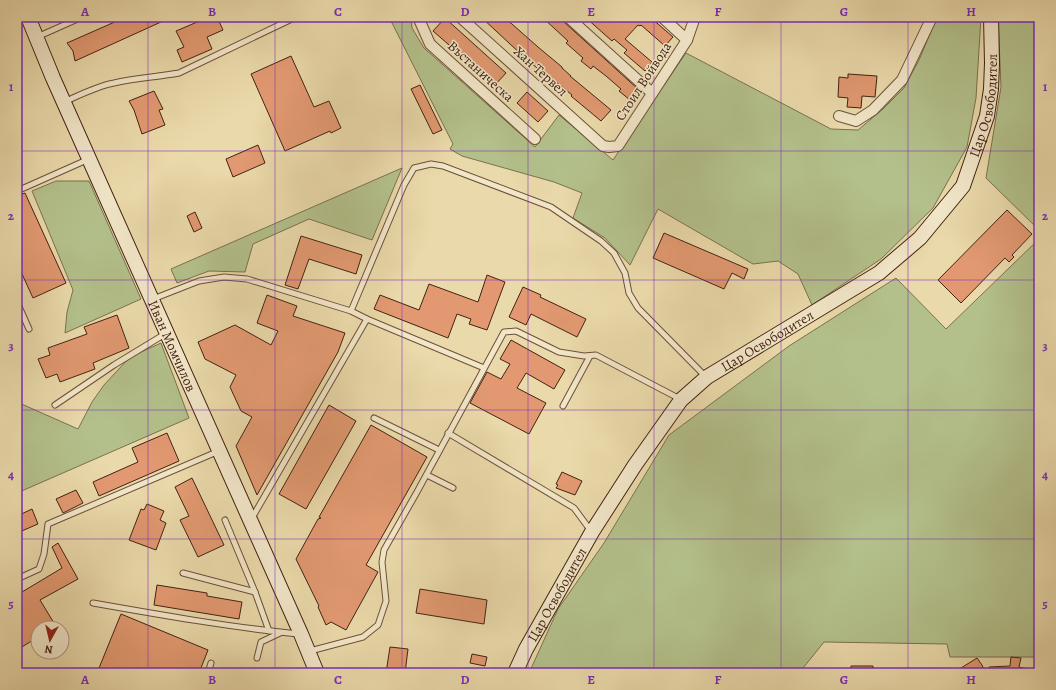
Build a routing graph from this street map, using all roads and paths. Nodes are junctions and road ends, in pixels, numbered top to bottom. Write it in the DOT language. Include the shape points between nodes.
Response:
graph roads {
  1 [pos="28,17"];
  2 [pos="82,17"];
  3 [pos="296,17"];
  4 [pos="418,17"];
  5 [pos="460,17"];
  6 [pos="568,17"];
  7 [pos="662,17"];
  8 [pos="695,17"];
  9 [pos="932,17"];
  10 [pos="991,17"];
  11 [pos="37,37"];
  12 [pos="687,40"];
  13 [pos="652,93"];
  14 [pos="64,102"];
  15 [pos="839,116"];
  16 [pos="535,139"];
  17 [pos="603,146"];
  18 [pos="90,159"];
  19 [pos="17,191"];
  20 [pos="152,299"];
  21 [pos="17,302"];
  22 [pos="351,311"];
  23 [pos="367,319"];
  24 [pos="29,329"];
  25 [pos="167,333"];
  26 [pos="590,356"];
  27 [pos="484,368"];
  28 [pos="707,377"];
  29 [pos="681,400"];
  30 [pos="55,405"];
  31 [pos="563,406"];
  32 [pos="374,418"];
  33 [pos="448,433"];
  34 [pos="439,450"];
  35 [pos="220,451"];
  36 [pos="426,475"];
  37 [pos="453,488"];
  38 [pos="225,520"];
  39 [pos="251,521"];
  40 [pos="592,532"];
  41 [pos="183,573"];
  42 [pos="17,579"];
  43 [pos="255,592"];
  44 [pos="93,603"];
  45 [pos="269,631"];
  46 [pos="281,632"];
  47 [pos="301,634"];
  48 [pos="308,651"];
  49 [pos="257,658"];
  50 [pos="211,663"];
  51 [pos="208,673"];
  52 [pos="317,673"];
  53 [pos="515,673"];
  1 -- 11 [label="main road, Иван Момчилов"];
  2 -- 11 [label="lane"];
  3 -- 14 [label="lane" via="179,73 113,83"];
  4 -- 16 [label="street, Въстаническа" via="430,44"];
  5 -- 17 [label="street, Хан Тервел"];
  6 -- 13 [label="street"];
  7 -- 12 [label="street"];
  8 -- 12 [label="street, Стоил Войвода"];
  9 -- 15 [label="street" via="902,80 873,110 856,121"];
  10 -- 28 [label="main road, Цар Освободител" via="991,89 987,116 963,186 920,238 879,273"];
  11 -- 14 [label="main road, Иван Момчилов"];
  12 -- 13 [label="street, Стоил Войвода"];
  13 -- 17 [label="street, Стоил Войвода" via="618,146"];
  14 -- 18 [label="main road, Иван Момчилов"];
  18 -- 19 [label="lane"];
  18 -- 20 [label="main road, Иван Момчилов"];
  20 -- 22 [label="lane" via="199,281 224,276 247,279"];
  20 -- 25 [label="main road, Иван Момчилов"];
  21 -- 24 [label="lane"];
  22 -- 23 [label="lane"];
  22 -- 28 [label="lane" via="404,185 414,168 431,164 444,166 551,207 601,241 614,254 624,273 629,293 638,308"];
  23 -- 27 [label="lane"];
  23 -- 39 [label="lane"];
  25 -- 30 [label="lane"];
  25 -- 35 [label="main road, Иван Момчилов"];
  26 -- 27 [label="lane" via="559,352 516,331 504,332"];
  26 -- 29 [label="lane" via="596,355"];
  26 -- 31 [label="lane"];
  27 -- 33 [label="lane"];
  28 -- 29 [label="main road, Цар Освободител"];
  29 -- 40 [label="main road, Цар Освободител"];
  32 -- 34 [label="lane"];
  33 -- 34 [label="lane"];
  33 -- 40 [label="lane" via="574,508"];
  34 -- 36 [label="lane"];
  35 -- 39 [label="main road, Иван Момчилов"];
  35 -- 42 [label="lane" via="48,524 39,569"];
  36 -- 37 [label="lane"];
  36 -- 48 [label="lane" via="384,550 382,562 386,601 378,625 363,637"];
  38 -- 43 [label="lane"];
  39 -- 47 [label="main road, Иван Момчилов"];
  40 -- 53 [label="main road, Цар Освободител"];
  41 -- 43 [label="lane"];
  43 -- 45 [label="lane"];
  44 -- 45 [label="lane" via="180,619"];
  45 -- 46 [label="lane"];
  46 -- 47 [label="lane"];
  46 -- 49 [label="lane" via="260,642"];
  47 -- 48 [label="main road, Иван Момчилов"];
  48 -- 52 [label="main road, Иван Момчилов"];
  50 -- 51 [label="lane"];
}
